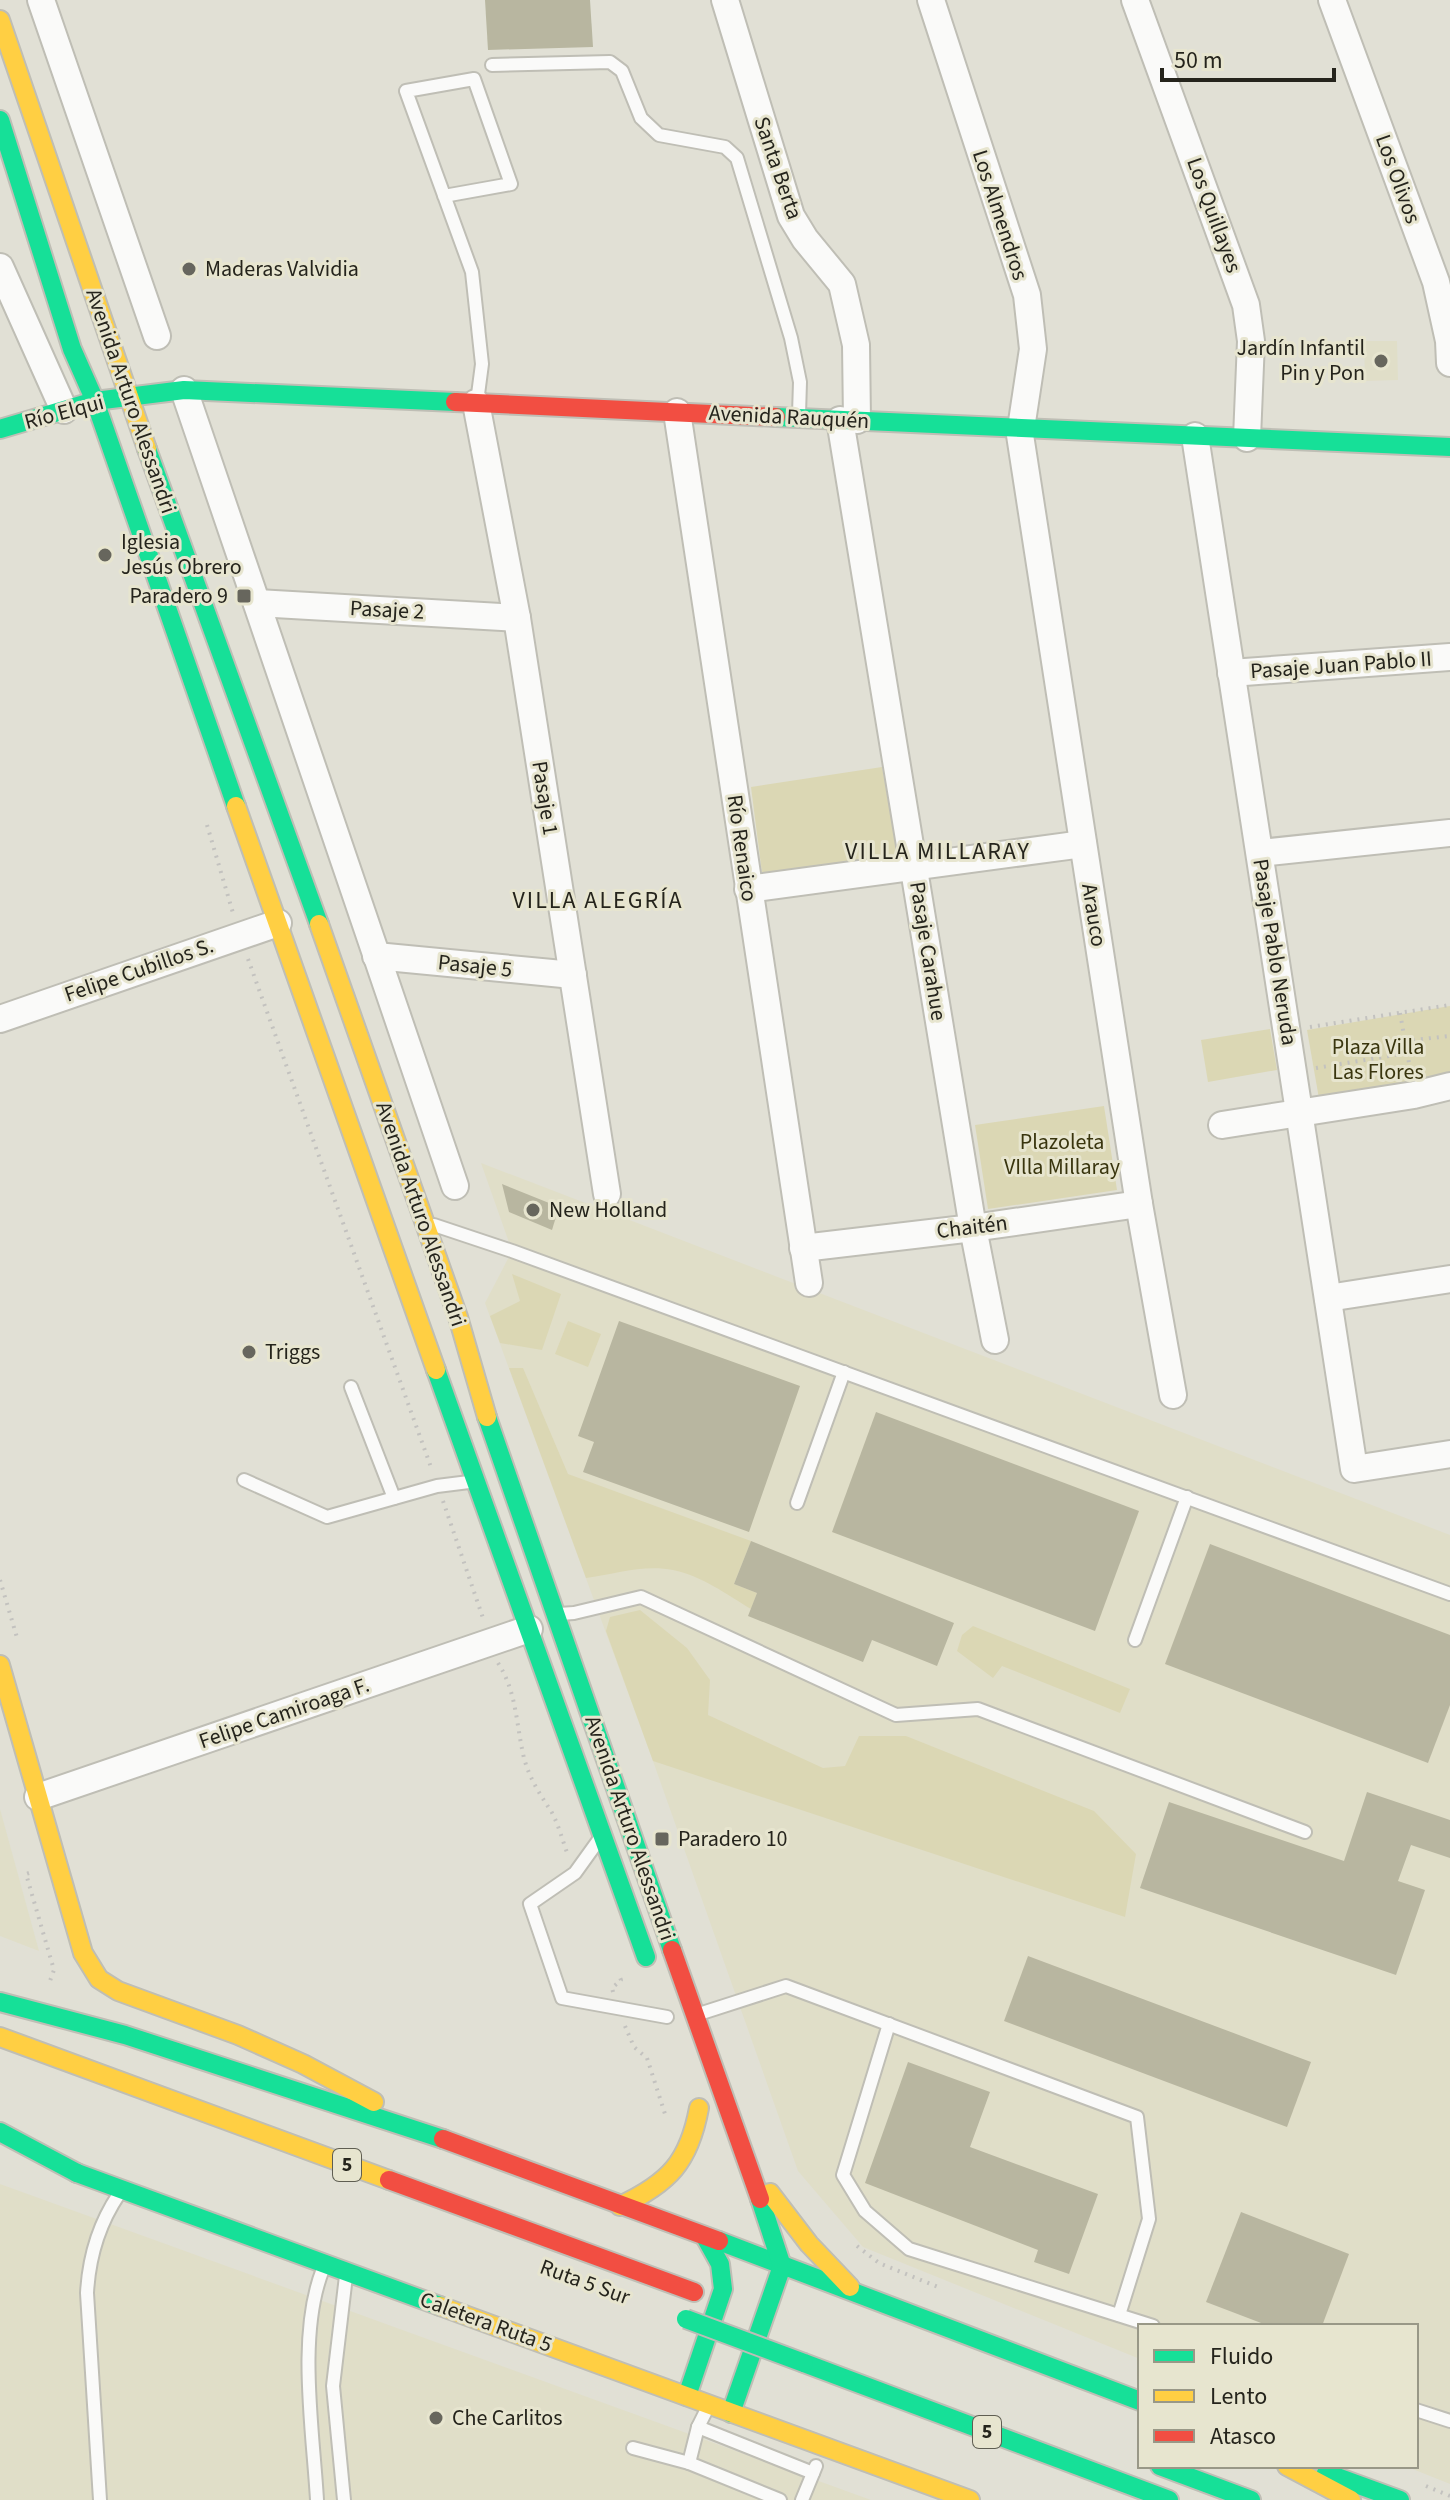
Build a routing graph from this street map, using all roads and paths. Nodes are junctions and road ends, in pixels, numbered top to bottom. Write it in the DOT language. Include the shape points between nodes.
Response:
graph roads {
  1 [pos="41,0"];
  2 [pos="725,0"];
  3 [pos="931,0"];
  4 [pos="1135,0"];
  5 [pos="1332,0"];
  6 [pos="0,20"];
  7 [pos="492,65"];
  8 [pos="0,120"];
  9 [pos="444,196"];
  10 [pos="0,267"];
  11 [pos="157,336"];
  12 [pos="1450,363"];
  13 [pos="184,390"];
  14 [pos="128,397"];
  15 [pos="95,401"];
  16 [pos="476,403"];
  17 [pos="64,410"];
  18 [pos="677,412"];
  19 [pos="799,418"];
  20 [pos="848,420"];
  21 [pos="0,429"];
  22 [pos="1020,432"];
  23 [pos="1195,436"];
  24 [pos="1247,438"];
  25 [pos="1450,447"];
  26 [pos="257,603"];
  27 [pos="517,618"];
  28 [pos="1450,657"];
  29 [pos="1231,673"];
  30 [pos="1450,833"];
  31 [pos="1083,844"];
  32 [pos="1260,853"];
  33 [pos="914,867"];
  34 [pos="748,889"];
  35 [pos="278,923"];
  36 [pos="376,956"];
  37 [pos="573,975"];
  38 [pos="1450,1005"];
  39 [pos="1400,1013"];
  40 [pos="0,1019"];
  41 [pos="1288,1031"];
  42 [pos="1450,1036"];
  43 [pos="1405,1041"];
  44 [pos="1407,1053"];
  45 [pos="1294,1071"];
  46 [pos="1450,1086"];
  47 [pos="1414,1095"];
  48 [pos="1299,1111"];
  49 [pos="1222,1125"];
  50 [pos="455,1186"];
  51 [pos="607,1194"];
  52 [pos="1139,1204"];
  53 [pos="417,1220"];
  54 [pos="973,1228"];
  55 [pos="803,1248"];
  56 [pos="1450,1279"];
  57 [pos="809,1283"];
  58 [pos="1328,1298"];
  59 [pos="995,1340"];
  60 [pos="844,1372"];
  61 [pos="351,1387"];
  62 [pos="1173,1395"];
  63 [pos="1450,1454"];
  64 [pos="244,1480"];
  65 [pos="476,1481"];
  66 [pos="1187,1497"];
  67 [pos="394,1498"];
  68 [pos="797,1503"];
  69 [pos="1450,1594"];
  70 [pos="556,1615"];
  71 [pos="529,1629"];
  72 [pos="1135,1640"];
  73 [pos="486,1644"];
  74 [pos="0,1665"];
  75 [pos="38,1797"];
  76 [pos="1305,1832"];
  77 [pos="602,1836"];
  78 [pos="56,1858"];
  79 [pos="575,1873"];
  80 [pos="615,1965"];
  81 [pos="652,1975"];
  82 [pos="45,1982"];
  83 [pos="0,2002"];
  84 [pos="616,2007"];
  85 [pos="695,2015"];
  86 [pos="667,2017"];
  87 [pos="889,2024"];
  88 [pos="0,2037"];
  89 [pos="668,2123"];
  90 [pos="0,2132"];
  91 [pos="710,2135"];
  92 [pos="443,2139"];
  93 [pos="0,2148"];
  94 [pos="749,2164"];
  95 [pos="77,2173"];
  96 [pos="122,2189"];
  97 [pos="620,2206"];
  98 [pos="748,2234"];
  99 [pos="705,2237"];
  100 [pos="856,2246"];
  101 [pos="755,2256"];
  102 [pos="326,2263"];
  103 [pos="782,2266"];
  104 [pos="346,2270"];
  105 [pos="756,2278"];
  106 [pos="853,2291"];
  107 [pos="951,2293"];
  108 [pos="745,2313"];
  109 [pos="1119,2315"];
  110 [pos="678,2316"];
  111 [pos="1147,2324"];
  112 [pos="782,2325"];
  113 [pos="726,2360"];
  114 [pos="687,2396"];
  115 [pos="712,2397"];
  116 [pos="1138,2400"];
  117 [pos="1418,2411"];
  118 [pos="731,2413"];
  119 [pos="1450,2421"];
  120 [pos="698,2427"];
  121 [pos="741,2445"];
  122 [pos="633,2448"];
  123 [pos="823,2448"];
  124 [pos="689,2463"];
  125 [pos="1165,2468"];
  126 [pos="1291,2468"];
  127 [pos="1312,2468"];
  128 [pos="813,2473"];
  129 [pos="100,2500"];
  130 [pos="317,2500"];
  131 [pos="344,2500"];
  132 [pos="780,2500"];
  133 [pos="802,2500"];
  134 [pos="970,2500"];
  135 [pos="1169,2500"];
  136 [pos="1251,2500"];
  137 [pos="1351,2500"];
  138 [pos="1400,2500"];
  1 -- 11 [label="street, Avenida Arturo Alessandri"];
  2 -- 20 [label="street, Santa Berta" via="791,216 842,284 856,345"];
  3 -- 22 [label="street, Los Almendros" via="1027,295 1033,349"];
  4 -- 24 [label="street, Los Quillayes" via="1246,305 1251,341"];
  5 -- 12 [label="street, Los Olivos" via="1436,282"];
  6 -- 14 [label="main road, Avenida Arturo Alessandri"];
  7 -- 19 [label="lane" via="610,62 622,71 641,118 659,135 725,147 737,158 791,338 800,382"];
  8 -- 15 [label="main road, Avenida Arturo Alessandri" via="72,349"];
  9 -- 9 [label="lane" via="406,91 474,79 511,184"];
  9 -- 16 [label="lane" via="472,272 482,364"];
  10 -- 17 [label="street"];
  13 -- 14 [label="main road, Avenida Rauquén"];
  13 -- 16 [label="main road, Avenida Rauquén"];
  13 -- 26 [label="street, Avenida Arturo Alessandri"];
  14 -- 15 [label="main road, Río Elqui"];
  14 -- 53 [label="main road, Avenida Arturo Alessandri" via="316,914"];
  15 -- 17 [label="main road, Río Elqui"];
  15 -- 35 [label="main road, Avenida Arturo Alessandri"];
  16 -- 18 [label="main road, Avenida Rauquén"];
  16 -- 27 [label="street, Pasaje 1"];
  17 -- 21 [label="main road, Río Elqui"];
  18 -- 19 [label="main road, Avenida Rauquén"];
  18 -- 34 [label="street, Río Renaico"];
  19 -- 20 [label="main road, Avenida Rauquén"];
  20 -- 22 [label="main road, Avenida Rauquén"];
  20 -- 33 [label="street, Pasaje Carahue"];
  22 -- 23 [label="main road, Avenida Rauquén"];
  22 -- 31 [label="street, Arauco"];
  23 -- 24 [label="main road, Avenida Rauquén"];
  23 -- 29 [label="street, Pasaje Pablo Neruda"];
  24 -- 25 [label="main road, Avenida Rauquén"];
  26 -- 27 [label="street, Pasaje 2"];
  26 -- 36 [label="street, Avenida Arturo Alessandri"];
  27 -- 37 [label="street, Pasaje 1"];
  28 -- 29 [label="street, Pasaje Juan Pablo II"];
  29 -- 32 [label="street, Pasaje Pablo Neruda"];
  30 -- 32 [label="street"];
  31 -- 33 [label="street"];
  31 -- 52 [label="street, Arauco"];
  32 -- 41 [label="street, Pasaje Pablo Neruda"];
  33 -- 34 [label="street"];
  33 -- 54 [label="street, Pasaje Carahue"];
  34 -- 55 [label="street, Río Renaico"];
  35 -- 40 [label="street, Felipe Cubillos S."];
  35 -- 65 [label="main road, Avenida Arturo Alessandri" via="387,1212"];
  36 -- 37 [label="street, Pasaje 5"];
  36 -- 50 [label="street, Avenida Arturo Alessandri"];
  37 -- 51 [label="street, Pasaje 1"];
  38 -- 39 [label="path"];
  39 -- 41 [label="path"];
  39 -- 43 [label="path"];
  41 -- 45 [label="street, Pasaje Pablo Neruda"];
  42 -- 43 [label="path"];
  43 -- 44 [label="path"];
  44 -- 45 [label="path"];
  44 -- 47 [label="path"];
  45 -- 48 [label="street, Pasaje Pablo Neruda"];
  46 -- 47 [label="street"];
  47 -- 48 [label="street"];
  48 -- 49 [label="street"];
  48 -- 58 [label="street, Pasaje Pablo Neruda"];
  52 -- 54 [label="street, Chaitén"];
  52 -- 62 [label="street, Arauco"];
  53 -- 60 [label="lane"];
  53 -- 70 [label="main road, Avenida Arturo Alessandri" via="458,1317 497,1451"];
  54 -- 55 [label="street, Chaitén"];
  54 -- 59 [label="street, Pasaje Carahue"];
  55 -- 57 [label="street, Río Renaico"];
  56 -- 58 [label="street"];
  58 -- 63 [label="street, Pasaje Pablo Neruda" via="1354,1469"];
  60 -- 66 [label="lane"];
  60 -- 68 [label="lane"];
  61 -- 67 [label="lane"];
  64 -- 67 [label="lane" via="327,1517"];
  65 -- 67 [label="lane"];
  65 -- 71 [label="main road, Avenida Arturo Alessandri"];
  66 -- 69 [label="lane"];
  66 -- 72 [label="lane"];
  70 -- 76 [label="lane" via="641,1597 896,1715 978,1709"];
  70 -- 85 [label="main road, Avenida Arturo Alessandri"];
  71 -- 73 [label="street, Felipe Camiroaga F."];
  71 -- 77 [label="main road, Avenida Arturo Alessandri"];
  73 -- 75 [label="street, Felipe Camiroaga F."];
  73 -- 79 [label="path" via="507,1677 524,1759"];
  74 -- 75 [label="main road"];
  75 -- 78 [label="main road"];
  77 -- 79 [label="lane"];
  77 -- 81 [label="main road, Avenida Arturo Alessandri"];
  78 -- 82 [label="path" via="26,1874 54,1970"];
  78 -- 92 [label="main road" via="83,1953 99,1979 303,2064"];
  79 -- 84 [label="lane" via="530,1904 562,1998"];
  80 -- 84 [label="path" via="621,1980 612,1988"];
  83 -- 92 [label="main road" via="125,2035"];
  84 -- 86 [label="lane"];
  84 -- 89 [label="path" via="634,2047 647,2058"];
  85 -- 87 [label="lane" via="786,1986"];
  85 -- 94 [label="main road, Avenida Arturo Alessandri"];
  87 -- 109 [label="lane" via="1137,2117 1149,2219"];
  87 -- 109 [label="lane" via="843,2175 865,2211 909,2249"];
  88 -- 108 [label="main road, Ruta 5 Sur / 5"];
  90 -- 95 [label="main road"];
  91 -- 97 [label="main road" via="697,2102 696,2128 675,2172"];
  92 -- 97 [label="main road"];
  93 -- 95 [label="main road, Caletera Ruta 5"];
  94 -- 103 [label="main road, Avenida Arturo Alessandri"];
  94 -- 106 [label="main road" via="793,2225"];
  95 -- 96 [label="main road, Caletera Ruta 5"];
  96 -- 102 [label="main road, Caletera Ruta 5"];
  96 -- 129 [label="lane" via="99,2231 88,2273"];
  97 -- 99 [label="main road"];
  98 -- 101 [label="main road"];
  99 -- 101 [label="main road"];
  99 -- 114 [label="main road" via="720,2264 723,2289"];
  100 -- 107 [label="path" via="879,2263"];
  101 -- 103 [label="main road"];
  101 -- 105 [label="main road"];
  102 -- 104 [label="main road, Caletera Ruta 5"];
  102 -- 130 [label="lane" via="314,2298 309,2339"];
  103 -- 106 [label="main road"];
  103 -- 118 [label="main road"];
  104 -- 114 [label="main road, Caletera Ruta 5"];
  104 -- 131 [label="lane" via="333,2386"];
  106 -- 116 [label="main road"];
  108 -- 112 [label="main road, Ruta 5 Sur / 5"];
  108 -- 113 [label="main road"];
  109 -- 111 [label="lane"];
  110 -- 135 [label="main road, 5, bridge"];
  114 -- 115 [label="main road, Caletera Ruta 5"];
  115 -- 118 [label="main road, Caletera Ruta 5"];
  115 -- 120 [label="lane"];
  117 -- 119 [label="lane"];
  118 -- 121 [label="lane"];
  118 -- 123 [label="main road, Caletera Ruta 5"];
  120 -- 121 [label="lane"];
  120 -- 124 [label="lane"];
  121 -- 128 [label="lane"];
  122 -- 124 [label="lane"];
  123 -- 128 [label="lane"];
  123 -- 134 [label="main road, Caletera Ruta 5" via="912,2485"];
  124 -- 132 [label="lane"];
  125 -- 136 [label="main road"];
  126 -- 137 [label="main road"];
  127 -- 138 [label="main road"];
  128 -- 133 [label="lane"];
}
